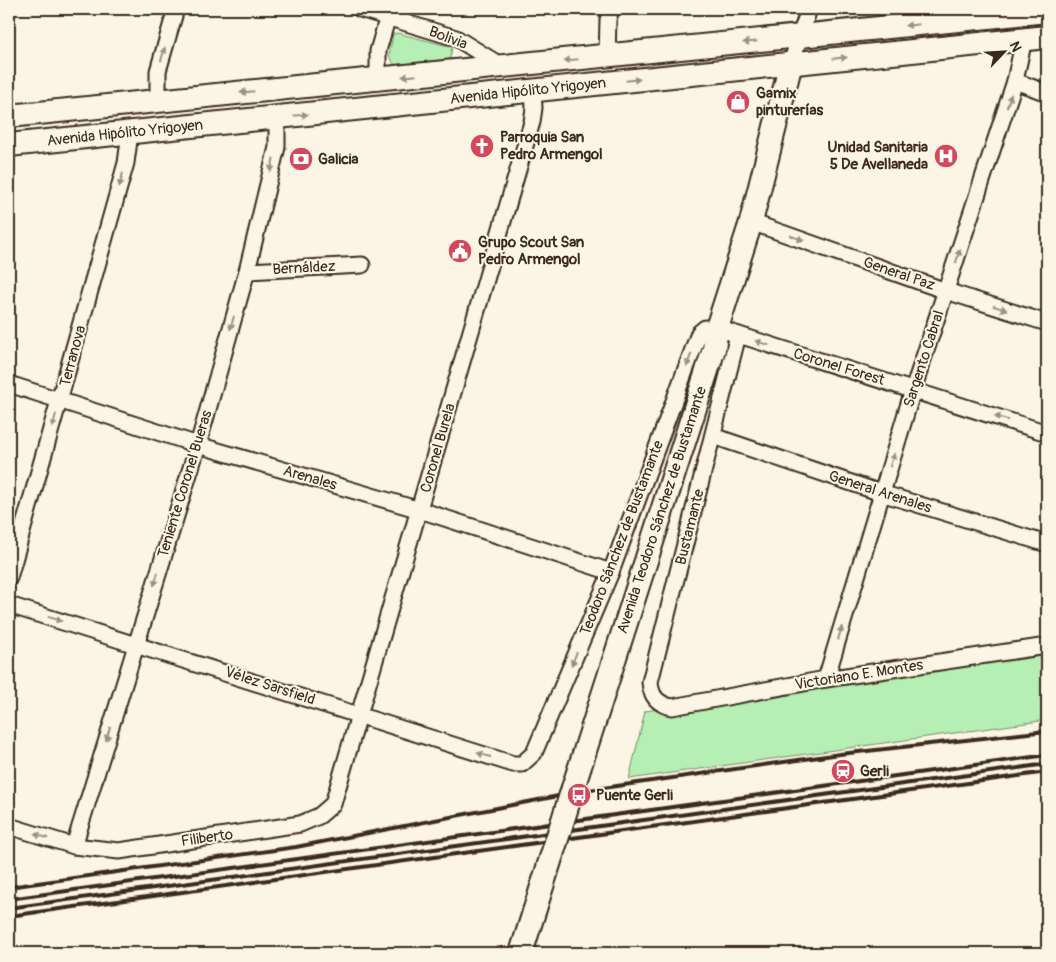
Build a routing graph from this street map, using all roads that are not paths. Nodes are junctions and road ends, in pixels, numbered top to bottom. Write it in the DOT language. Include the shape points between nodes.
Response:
graph roads {
  1 [pos="176,9"];
  2 [pos="360,9"];
  3 [pos="611,9"];
  4 [pos="808,9"];
  5 [pos="1047,11"];
  6 [pos="388,13"];
  7 [pos="798,37"];
  8 [pos="1047,37"];
  9 [pos="1024,39"];
  10 [pos="607,56"];
  11 [pos="791,63"];
  12 [pos="503,67"];
  13 [pos="378,79"];
  14 [pos="1015,81"];
  15 [pos="533,90"];
  16 [pos="1047,92"];
  17 [pos="158,101"];
  18 [pos="9,116"];
  19 [pos="277,117"];
  20 [pos="130,132"];
  21 [pos="9,146"];
  22 [pos="751,222"];
  23 [pos="362,265"];
  24 [pos="247,270"];
  25 [pos="946,291"];
  26 [pos="1047,323"];
  27 [pos="728,332"];
  28 [pos="9,384"];
  29 [pos="913,390"];
  30 [pos="60,401"];
  31 [pos="1047,433"];
  32 [pos="713,436"];
  33 [pos="198,445"];
  34 [pos="882,493"];
  35 [pos="420,510"];
  36 [pos="1047,544"];
  37 [pos="611,572"];
  38 [pos="9,578"];
  39 [pos="9,605"];
  40 [pos="136,644"];
  41 [pos="1047,646"];
  42 [pos="826,680"];
  43 [pos="672,707"];
  44 [pos="360,715"];
  45 [pos="530,759"];
  46 [pos="333,804"];
  47 [pos="9,826"];
  48 [pos="74,846"];
  49 [pos="521,953"];
  17 -- 1 [label="street, one-way" via="158,71"];
  2 -- 6 [label="street, Bolivia"];
  3 -- 10 [label="street"];
  4 -- 7 [label="street"];
  5 -- 7 [label="main road, Avenida Hipólito Yrigoyen, one-way"];
  6 -- 12 [label="street, Bolivia" via="456,38"];
  6 -- 13 [label="street" via="378,51"];
  7 -- 10 [label="main road, Avenida Hipólito Yrigoyen, one-way"];
  7 -- 11 [label="street"];
  8 -- 9 [label="main road, Avenida Hipólito Yrigoyen"];
  11 -- 9 [label="main road, Avenida Hipólito Yrigoyen, one-way"];
  9 -- 14 [label="street, Sargento Cabral"];
  10 -- 12 [label="main road, Avenida Hipólito Yrigoyen, one-way"];
  15 -- 11 [label="main road, Avenida Hipólito Yrigoyen, one-way"];
  11 -- 22 [label="main road, Avenida Teodoro Sánchez de Bustamante"];
  12 -- 13 [label="main road, Avenida Hipólito Yrigoyen, one-way"];
  13 -- 17 [label="main road, Avenida Hipólito Yrigoyen, one-way"];
  14 -- 16 [label="street"];
  25 -- 14 [label="street, Sargento Cabral, one-way"];
  19 -- 15 [label="main road, Avenida Hipólito Yrigoyen, one-way"];
  15 -- 35 [label="street, Coronel Burela" via="532,122"];
  17 -- 18 [label="main road, Avenida Hipólito Yrigoyen"];
  19 -- 20 [label="main road, Avenida Hipólito Yrigoyen"];
  19 -- 24 [label="street, Teniente Coronel Bueras, one-way" via="277,147"];
  20 -- 21 [label="main road, Avenida Hipólito Yrigoyen"];
  20 -- 30 [label="street, Terranova, one-way" via="126,163"];
  22 -- 25 [label="street, General Paz, one-way"];
  22 -- 27 [label="main road, Avenida Teodoro Sánchez de Bustamante"];
  23 -- 24 [label="street, Bernáldez"];
  24 -- 33 [label="street, Teniente Coronel Bueras, one-way"];
  25 -- 26 [label="street, General Paz, one-way"];
  25 -- 29 [label="street, Sargento Cabral"];
  29 -- 27 [label="street, Coronel Forest, one-way"];
  27 -- 32 [label="street, Bustamante"];
  27 -- 37 [label="street, Teodoro Sánchez de Bustamante, one-way" via="705,328 699,333"];
  27 -- 49 [label="main road, Avenida Teodoro Sánchez de Bustamante, bridge" via="714,348"];
  28 -- 30 [label="street, Arenales"];
  31 -- 29 [label="street, Coronel Forest, one-way"];
  34 -- 29 [label="street, Sargento Cabral, one-way"];
  30 -- 33 [label="street, Arenales"];
  30 -- 38 [label="street, Terranova, one-way"];
  32 -- 34 [label="street, General Arenales"];
  32 -- 43 [label="street, Bustamante" via="650,682 656,700"];
  33 -- 35 [label="street, Arenales"];
  33 -- 40 [label="street, Teniente Coronel Bueras, one-way"];
  34 -- 36 [label="street, General Arenales"];
  42 -- 34 [label="street, Sargento Cabral, one-way"];
  35 -- 37 [label="street, Arenales"];
  35 -- 44 [label="street, Coronel Burela"];
  37 -- 45 [label="street, Teodoro Sánchez de Bustamante, one-way"];
  39 -- 40 [label="street, Vélez Sarsfield, one-way"];
  40 -- 44 [label="street, Vélez Sarsfield"];
  40 -- 48 [label="street, Teniente Coronel Bueras, one-way"];
  41 -- 42 [label="street, Victoriano E. Montes"];
  42 -- 43 [label="street, Victoriano E. Montes"];
  45 -- 44 [label="street, Vélez Sarsfield, one-way" via="522,764 513,764"];
  44 -- 46 [label="street, Coronel Burela"];
  46 -- 48 [label="street, Filiberto" via="319,816 300,824 119,850"];
  48 -- 47 [label="street, Filiberto, one-way"];
}
